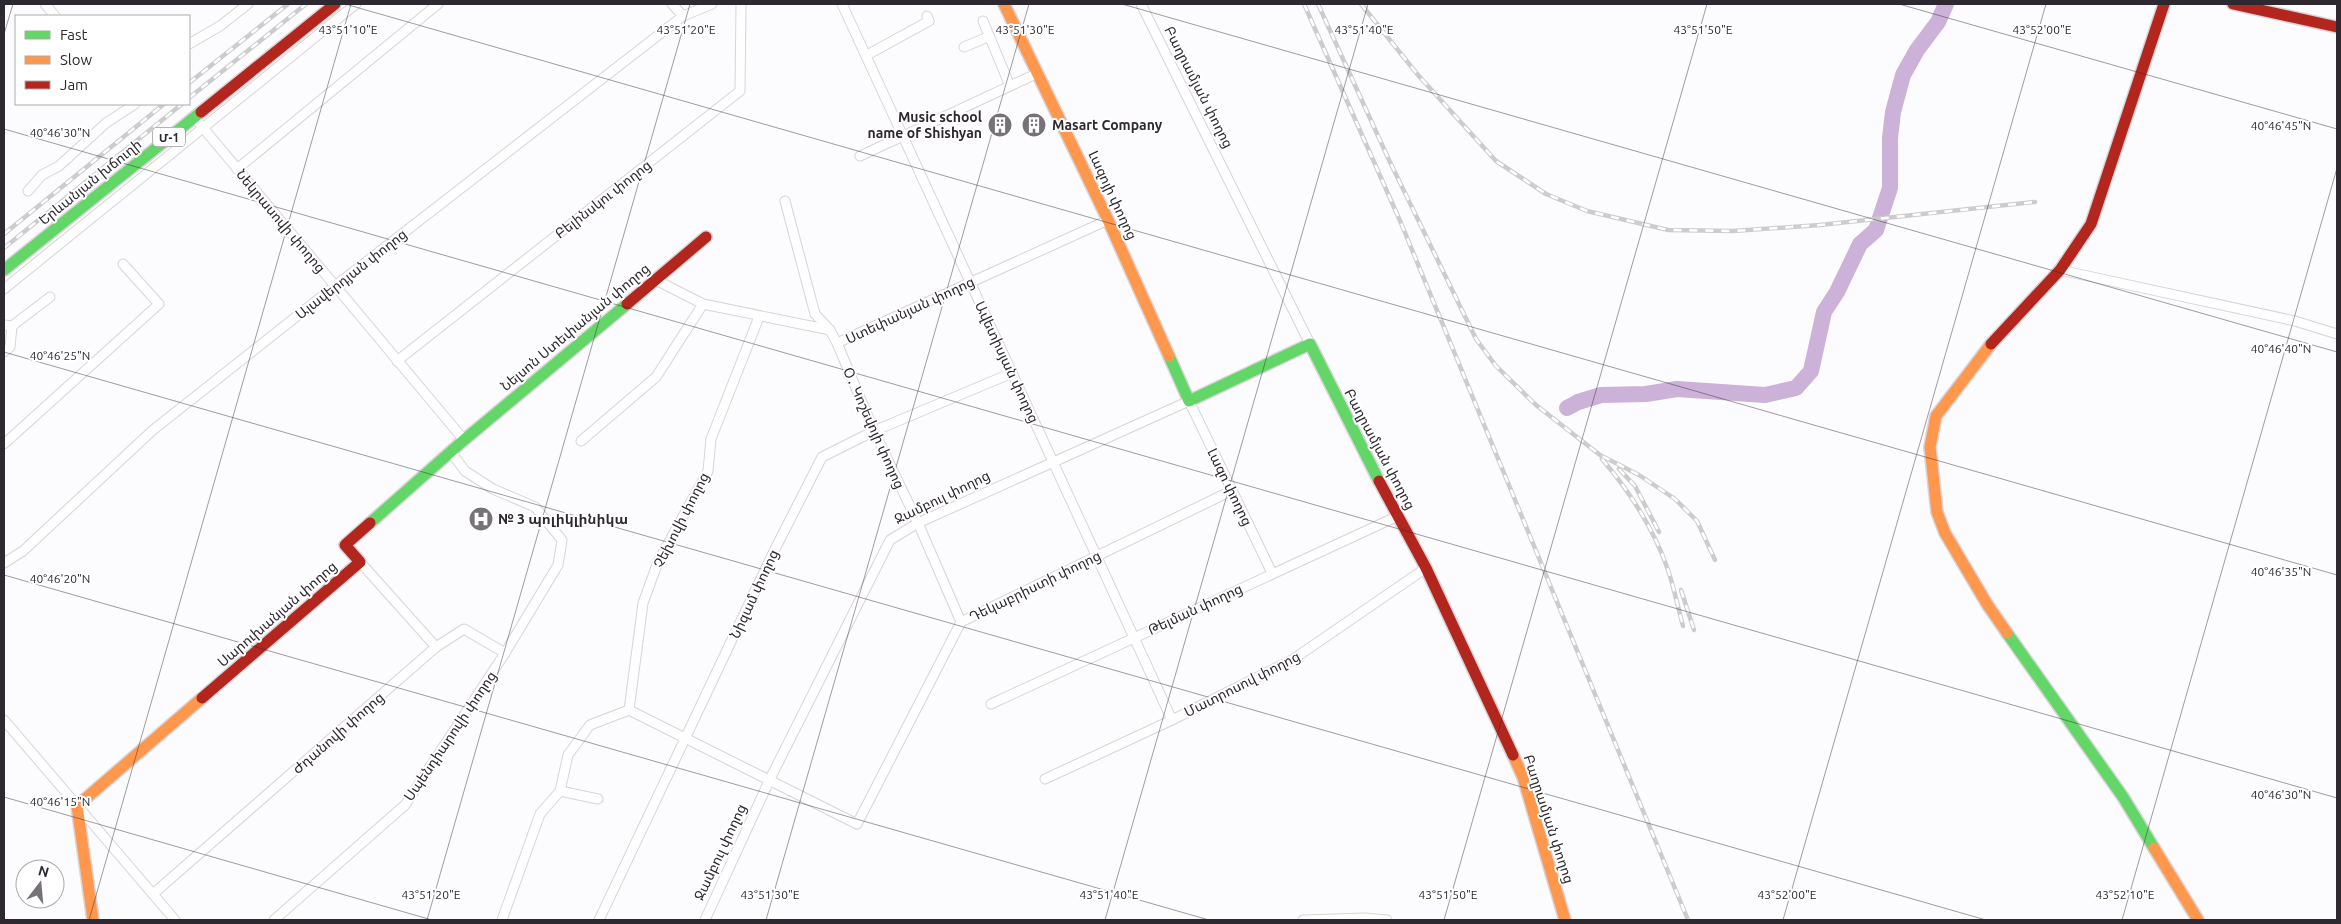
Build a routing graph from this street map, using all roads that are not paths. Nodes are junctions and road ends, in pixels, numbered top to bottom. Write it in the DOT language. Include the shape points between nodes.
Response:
graph roads {
  1 [pos="45,4"];
  2 [pos="248,4"];
  3 [pos="335,4"];
  4 [pos="356,4"];
  5 [pos="438,4"];
  6 [pos="672,4"];
  7 [pos="712,4"];
  8 [pos="741,4"];
  9 [pos="842,4"];
  10 [pos="1004,4"];
  11 [pos="1141,4"];
  12 [pos="2164,4"];
  13 [pos="2233,4"];
  14 [pos="54,15"];
  15 [pos="683,16"];
  16 [pos="927,16"];
  17 [pos="983,22"];
  18 [pos="2337,26"];
  19 [pos="988,37"];
  20 [pos="191,44"];
  21 [pos="964,47"];
  22 [pos="867,55"];
  23 [pos="1038,73"];
  24 [pos="1010,86"];
  25 [pos="133,105"];
  26 [pos="194,117"];
  27 [pos="203,128"];
  28 [pos="904,137"];
  29 [pos="860,156"];
  30 [pos="238,169"];
  31 [pos="28,191"];
  32 [pos="786,201"];
  33 [pos="1108,220"];
  34 [pos="706,237"];
  35 [pos="124,264"];
  36 [pos="4,270"];
  37 [pos="2060,270"];
  38 [pos="656,280"];
  39 [pos="970,282"];
  40 [pos="335,286"];
  41 [pos="4,289"];
  42 [pos="50,297"];
  43 [pos="703,304"];
  44 [pos="759,317"];
  45 [pos="8,326"];
  46 [pos="830,330"];
  47 [pos="2337,334"];
  48 [pos="837,343"];
  49 [pos="1310,344"];
  50 [pos="4,352"];
  51 [pos="397,361"];
  52 [pos="1012,373"];
  53 [pos="1189,401"];
  54 [pos="874,431"];
  55 [pos="464,440"];
  56 [pos="581,441"];
  57 [pos="4,444"];
  58 [pos="451,452"];
  59 [pos="1053,461"];
  60 [pos="1232,491"];
  61 [pos="1398,516"];
  62 [pos="918,523"];
  63 [pos="1097,556"];
  64 [pos="360,562"];
  65 [pos="4,563"];
  66 [pos="1426,568"];
  67 [pos="1272,573"];
  68 [pos="961,622"];
  69 [pos="1134,638"];
  70 [pos="436,647"];
  71 [pos="505,653"];
  72 [pos="991,704"];
  73 [pos="629,710"];
  74 [pos="4,720"];
  75 [pos="1172,720"];
  76 [pos="686,738"];
  77 [pos="1045,778"];
  78 [pos="770,779"];
  79 [pos="560,791"];
  80 [pos="598,799"];
  81 [pos="77,806"];
  82 [pos="152,894"];
  83 [pos="93,920"];
  84 [pos="175,920"];
  85 [pos="274,920"];
  86 [pos="502,920"];
  87 [pos="599,920"];
  88 [pos="705,920"];
  89 [pos="1303,920"];
  90 [pos="1387,920"];
  91 [pos="1565,920"];
  92 [pos="2198,920"];
  1 -- 14 [label="street"];
  2 -- 20 [label="street"];
  3 -- 26 [label="main road, Երևանյան խճուղի / Մ-1"];
  4 -- 27 [label="street"];
  5 -- 30 [label="street"];
  6 -- 15 [label="street"];
  7 -- 15 [label="street, Ալավերդյան փողոց"];
  8 -- 51 [label="street, Բելինսկու փողոց" via="740,91"];
  9 -- 22 [label="street, Ավետիսյան փողոց"];
  10 -- 23 [label="main road, Լազոյի փողոց"];
  11 -- 49 [label="street, Բաղրամյան փողոց"];
  12 -- 37 [label="main road" via="2091,224"];
  13 -- 18 [label="main road"];
  15 -- 40 [label="street, Ալավերդյան փողոց"];
  16 -- 22 [label="street" via="929,21"];
  17 -- 19 [label="street"];
  19 -- 21 [label="street"];
  19 -- 24 [label="street"];
  22 -- 28 [label="street, Ավետիսյան փողոց"];
  23 -- 24 [label="street"];
  23 -- 33 [label="main road, Լազոյի փողոց"];
  24 -- 28 [label="street"];
  25 -- 31 [label="street" via="106,123"];
  26 -- 27 [label="street, Նեկրասովի փողոց"];
  26 -- 36 [label="main road, Երևանյան խճուղի / Մ-1"];
  27 -- 30 [label="street, Նեկրասովի փողոց"];
  27 -- 41 [label="street"];
  28 -- 29 [label="street"];
  28 -- 39 [label="street, Ավետիսյան փողոց"];
  30 -- 40 [label="street, Նեկրասովի փողոց"];
  32 -- 46 [label="street" via="815,314"];
  33 -- 39 [label="street, Ստեփանյան փողոց"];
  33 -- 53 [label="main road, Լազոյի փողոց"];
  34 -- 38 [label="main road, Նելսոն Ստեփանյան փողոց"];
  35 -- 57 [label="street" via="160,304"];
  37 -- 47 [label="street" via="2295,321"];
  37 -- 92 [label="main road" via="2002,330 1936,416 1930,447 1937,512 1987,604 2123,797"];
  38 -- 43 [label="street, Ստեփանյան փողոց"];
  38 -- 55 [label="main road, Նելսոն Ստեփանյան փողոց"];
  39 -- 48 [label="street, Ստեփանյան փողոց"];
  39 -- 52 [label="street, Ավետիսյան փողոց"];
  40 -- 51 [label="street, Նեկրասովի փողոց"];
  40 -- 65 [label="street, Ալավերդյան փողոց" via="154,430 23,551"];
  42 -- 45 [label="street"];
  43 -- 44 [label="street, Ստեփանյան փողոց"];
  43 -- 56 [label="street" via="656,377"];
  44 -- 46 [label="street, Ստեփանյան փողոց"];
  44 -- 73 [label="street, Չեխովի փողոց" via="711,439 708,471 658,562 643,603"];
  45 -- 50 [label="street" via="10,347"];
  46 -- 48 [label="street, Ստեփանյան փողոց"];
  48 -- 54 [label="street, Օ․ Կոշեվոյի փողոց"];
  49 -- 53 [label="main road, Ջամբուլ փողոց"];
  49 -- 61 [label="main road, Բաղրամյան փողոց" via="1352,432"];
  51 -- 55 [label="street, Նեկրասովի փողոց"];
  52 -- 54 [label="street, Նիզամ փողոց"];
  52 -- 59 [label="street, Ավետիսյան փողոց"];
  53 -- 59 [label="street, Ջամբուլ փողոց"];
  53 -- 60 [label="street, Լազո փողոց"];
  54 -- 62 [label="street, Օ․ Կոշեվոյի փողոց"];
  54 -- 76 [label="street, Նիզամ փողոց" via="822,457"];
  55 -- 58 [label="main road"];
  58 -- 64 [label="main road" via="345,545"];
  58 -- 71 [label="street, Սպենդիարովի փողոց" via="465,471 493,489 534,507 562,540 558,565"];
  59 -- 62 [label="street, Ջամբուլ փողոց"];
  59 -- 63 [label="street, Ավետիսյան փողոց"];
  60 -- 63 [label="street, Դեկաբրիստի փողոց"];
  60 -- 67 [label="street, Լազո փողոց"];
  61 -- 66 [label="main road, Բաղրամյան փողոց"];
  61 -- 67 [label="street, Թելման փողոց"];
  62 -- 68 [label="street, Օ․ Կոշեվոյի փողոց"];
  62 -- 78 [label="street, Ջամբուլ փողոց" via="890,540"];
  63 -- 68 [label="street, Դեկաբրիստի փողոց"];
  63 -- 69 [label="street, Ավետիսյան փողոց"];
  64 -- 70 [label="street"];
  64 -- 81 [label="main road, Սարուխանյան փողոց"];
  66 -- 75 [label="street, Մատրոսով փողոց" via="1292,660"];
  66 -- 91 [label="main road, Բաղրամյան փողոց" via="1523,777"];
  67 -- 69 [label="street, Թելման փողոց"];
  68 -- 78 [label="street, Դեկաբրիստի փողոց" via="857,824"];
  69 -- 72 [label="street, Թելման փողոց"];
  69 -- 75 [label="street, Ավետիսյան փողոց"];
  70 -- 71 [label="street, Ժդանովի փողոց" via="464,629"];
  70 -- 82 [label="street, Ժդանովի փողոց"];
  71 -- 85 [label="street, Սպենդիարովի փողոց" via="405,805"];
  73 -- 76 [label="street"];
  73 -- 79 [label="street" via="590,725 568,755"];
  74 -- 81 [label="street"];
  75 -- 77 [label="street, Մատրոսով փողոց"];
  76 -- 78 [label="street"];
  76 -- 87 [label="street, Նիզամ փողոց"];
  78 -- 88 [label="street, Ջամբուլ փողոց"];
  79 -- 80 [label="street"];
  79 -- 86 [label="street" via="540,814"];
  81 -- 82 [label="street"];
  81 -- 83 [label="main road"];
  82 -- 84 [label="street"];
  89 -- 90 [label="street"];
}
